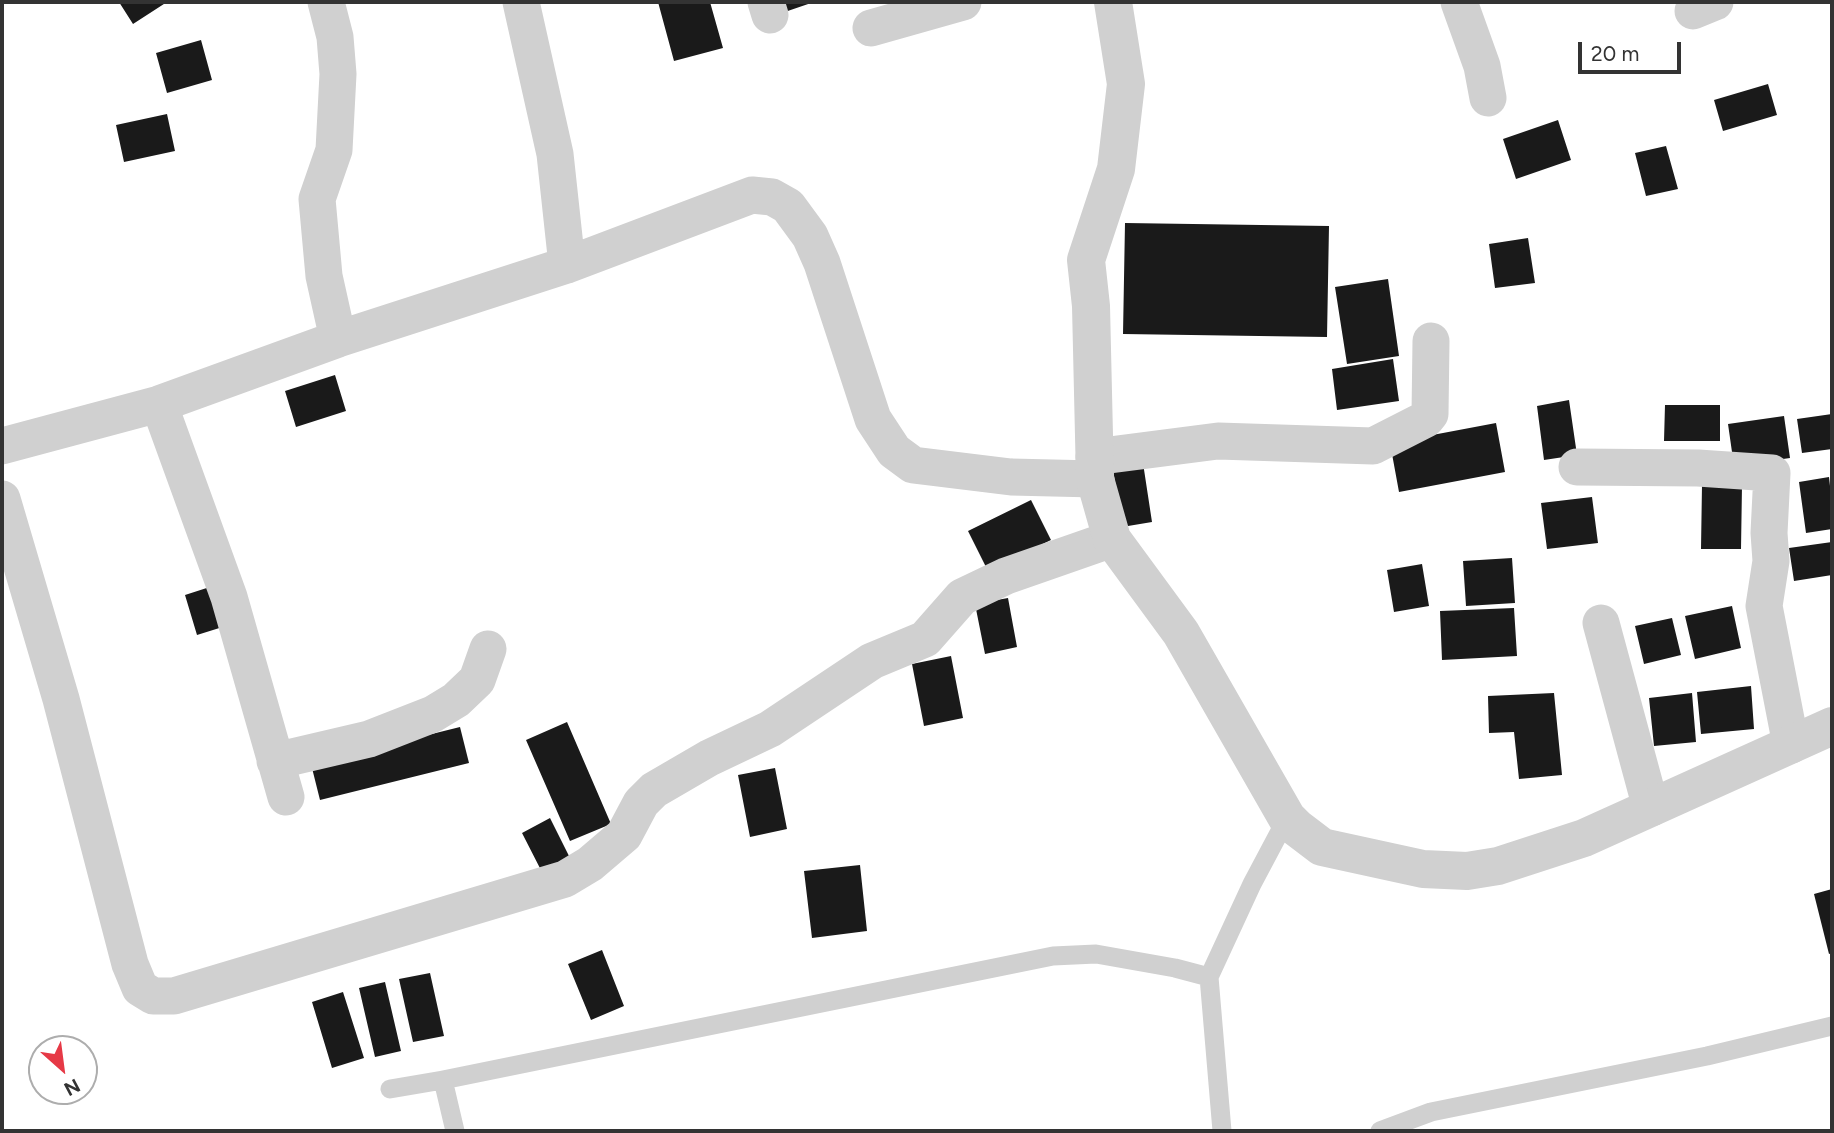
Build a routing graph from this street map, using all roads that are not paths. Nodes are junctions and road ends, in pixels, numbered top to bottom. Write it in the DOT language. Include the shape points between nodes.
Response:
graph roads {
  1 [pos="326,2"];
  2 [pos="521,2"];
  3 [pos="963,2"];
  4 [pos="1113,2"];
  5 [pos="1459,2"];
  6 [pos="871,28"];
  7 [pos="1488,97"];
  8 [pos="567,265"];
  9 [pos="338,339"];
  10 [pos="1431,341"];
  11 [pos="159,404"];
  12 [pos="2,446"];
  13 [pos="1577,467"];
  14 [pos="1094,468"];
  15 [pos="2,499"];
  16 [pos="1112,539"];
  17 [pos="1601,623"];
  18 [pos="488,649"];
  19 [pos="1832,726"];
  20 [pos="1790,745"];
  21 [pos="275,761"];
  22 [pos="286,797"];
  23 [pos="1651,808"];
  24 [pos="1287,818"];
  25 [pos="1209,977"];
  26 [pos="1832,1026"];
  27 [pos="443,1080"];
  28 [pos="390,1089"];
  29 [pos="455,1131"];
  30 [pos="1222,1131"];
  31 [pos="1380,1131"];
  1 -- 9 [label="street" via="338,74 334,150 317,198 324,276"];
  2 -- 8 [label="street" via="555,154"];
  3 -- 6 [label="street"];
  4 -- 14 [label="street" via="1126,83 1116,169 1086,260"];
  5 -- 7 [label="street"];
  8 -- 9 [label="street"];
  8 -- 14 [label="street" via="752,195 772,197 788,206 810,236 873,419 894,451 914,466 1011,477"];
  9 -- 11 [label="street"];
  10 -- 14 [label="street" via="1430,414 1373,446 1219,441"];
  11 -- 12 [label="street"];
  11 -- 21 [label="street" via="229,597"];
  13 -- 20 [label="street" via="1772,474 1771,561 1764,606"];
  14 -- 16 [label="street"];
  15 -- 16 [label="street" via="61,699 130,964 140,988 153,996 173,996 565,878 624,835 641,803 654,790 770,729 873,661 925,639 962,597 1006,576"];
  16 -- 24 [label="street" via="1181,633"];
  17 -- 23 [label="street"];
  18 -- 21 [label="street" via="477,680 433,714 369,739"];
  19 -- 20 [label="street"];
  20 -- 23 [label="street"];
  21 -- 22 [label="street"];
  23 -- 24 [label="street" via="1584,838 1467,872 1423,869 1322,847"];
  24 -- 25 [label="lane"];
  25 -- 27 [label="lane" via="1096,954 1053,956"];
  25 -- 30 [label="lane"];
  26 -- 31 [label="lane" via="1431,1112"];
  27 -- 28 [label="lane"];
  27 -- 29 [label="lane"];
}
